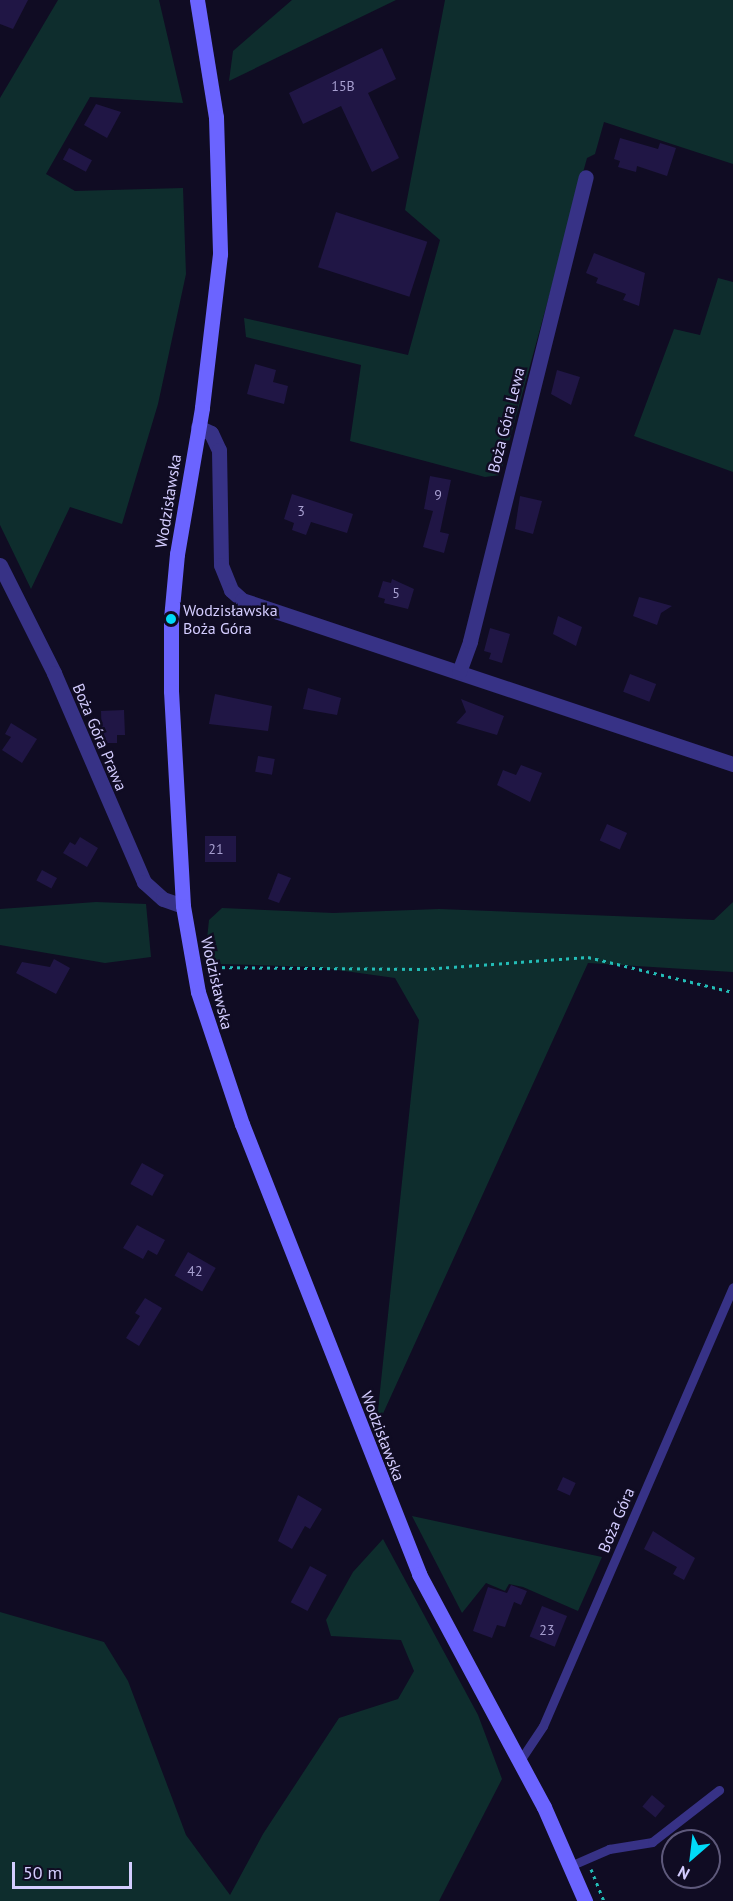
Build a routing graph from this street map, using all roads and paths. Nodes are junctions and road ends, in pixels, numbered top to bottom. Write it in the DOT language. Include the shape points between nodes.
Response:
graph roads {
  1 [pos="197,0"];
  2 [pos="586,177"];
  3 [pos="198,427"];
  4 [pos="0,565"];
  5 [pos="459,672"];
  6 [pos="733,764"];
  7 [pos="183,906"];
  8 [pos="193,967"];
  9 [pos="733,992"];
  10 [pos="733,1287"];
  11 [pos="519,1762"];
  12 [pos="718,1790"];
  13 [pos="587,1859"];
  14 [pos="570,1866"];
  15 [pos="585,1901"];
  16 [pos="604,1901"];
  1 -- 3 [label="main road, Wodzisławska" via="211,68 220,181 220,254"];
  2 -- 5 [label="street, Boża Góra Lewa"];
  3 -- 5 [label="street" via="211,433 219,450 221,565 231,590 253,605"];
  3 -- 7 [label="main road, Wodzisławska" via="177,554 171,619"];
  4 -- 7 [label="street, Boża Góra Prawa" via="54,673 144,882 163,899"];
  5 -- 6 [label="street"];
  7 -- 8 [label="main road, Wodzisławska"];
  8 -- 9 [label="path" via="424,969 588,957"];
  8 -- 11 [label="main road, Wodzisławska" via="214,1047 238,1113 392,1508 435,1607"];
  10 -- 11 [label="lane, Boża Góra" via="543,1726"];
  11 -- 14 [label="main road, Wodzisławska"];
  12 -- 13 [label="lane" via="652,1842 609,1849"];
  13 -- 14 [label="lane"];
  13 -- 16 [label="path"];
  14 -- 15 [label="main road, Wodzisławska"];
}
